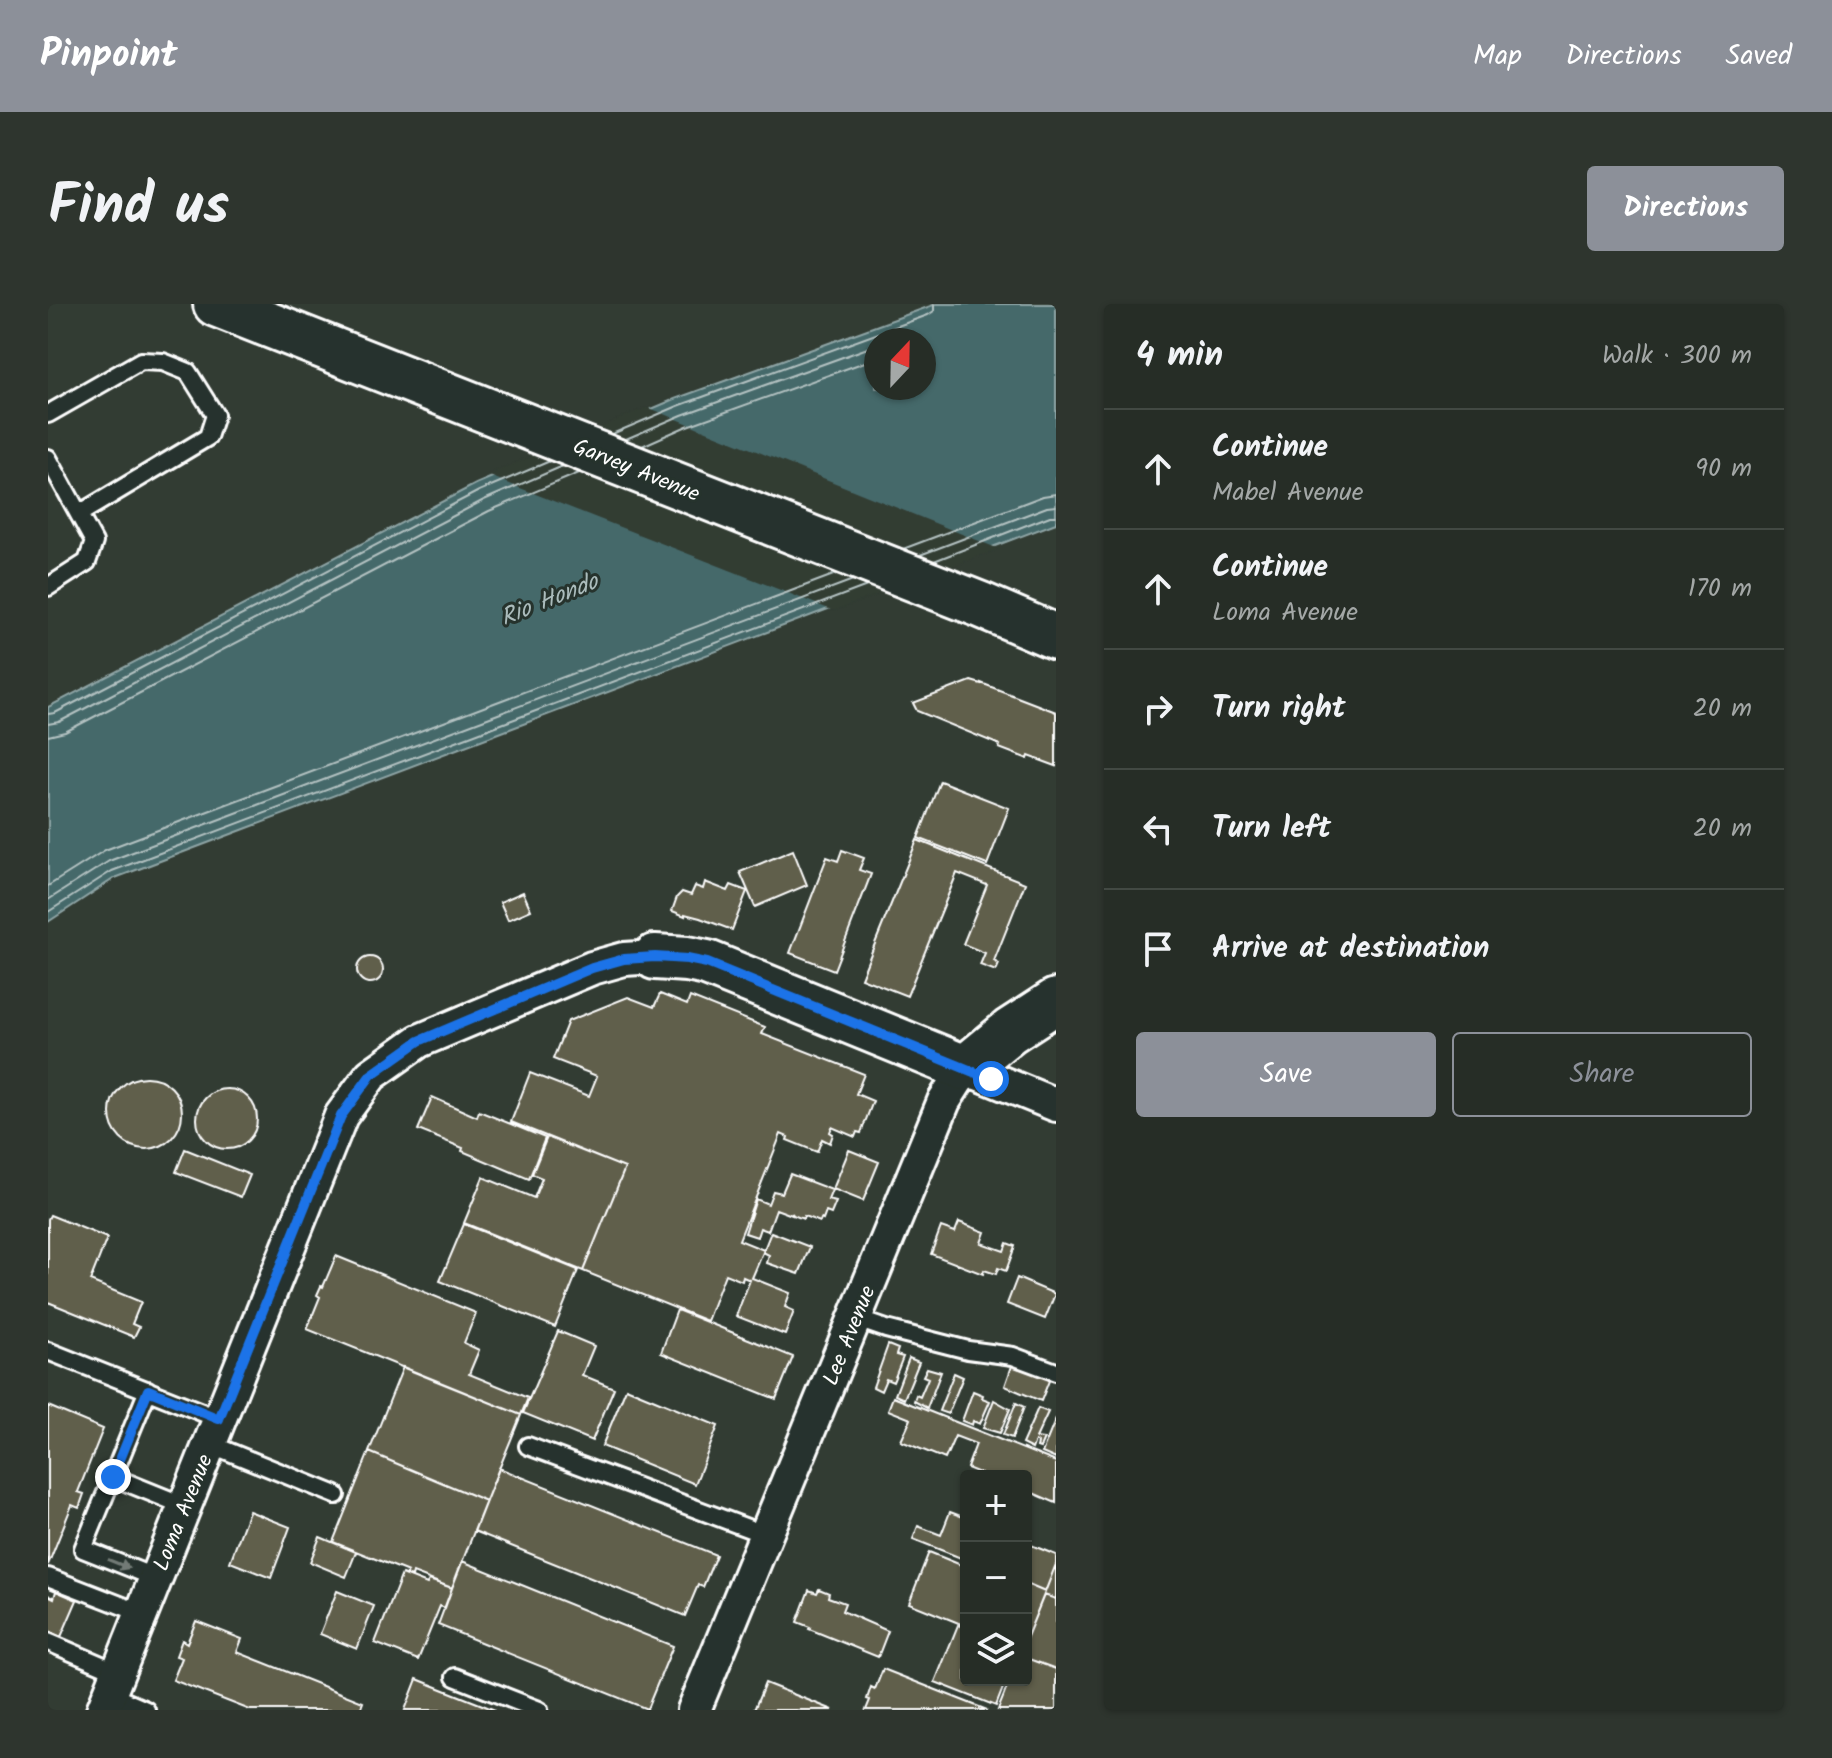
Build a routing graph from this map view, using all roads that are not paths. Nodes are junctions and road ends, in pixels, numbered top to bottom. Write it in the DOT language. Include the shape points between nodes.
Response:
graph roads {
  1 [pos="216,304"];
  2 [pos="48,414"];
  3 [pos="48,458"];
  4 [pos="79,514"];
  5 [pos="48,587"];
  6 [pos="1056,637"];
  7 [pos="655,957"];
  8 [pos="1056,1001"];
  9 [pos="965,1068"];
  10 [pos="1056,1105"];
  11 [pos="854,1318"];
  12 [pos="48,1351"];
  13 [pos="1056,1372"];
  14 [pos="148,1390"];
  15 [pos="214,1432"];
  16 [pos="528,1446"];
  17 [pos="113,1477"];
  18 [pos="336,1495"];
  19 [pos="185,1506"];
  20 [pos="766,1535"];
  21 [pos="48,1577"];
  22 [pos="156,1578"];
  23 [pos="141,1613"];
  24 [pos="48,1642"];
  25 [pos="455,1677"];
  26 [pos="110,1692"];
  27 [pos="146,1710"];
  28 [pos="539,1710"];
  29 [pos="694,1710"];
  1 -- 6 [label="main road, Garvey Avenue"];
  2 -- 4 [label="lane" via="141,361 163,362 188,372 215,415 208,437"];
  3 -- 4 [label="lane"];
  4 -- 5 [label="lane" via="94,542 87,562"];
  7 -- 9 [label="main road" via="707,963"];
  7 -- 15 [label="street, Loma Avenue" via="592,968 419,1041 371,1075 341,1116"];
  8 -- 9 [label="main road, Lee Avenue"];
  9 -- 10 [label="street"];
  9 -- 11 [label="street, Lee Avenue" via="944,1101"];
  11 -- 13 [label="lane" via="968,1350 1013,1356"];
  11 -- 20 [label="street, Lee Avenue"];
  12 -- 14 [label="lane"];
  14 -- 15 [label="lane"];
  14 -- 17 [label="lane"];
  15 -- 18 [label="lane"];
  15 -- 19 [label="street, Loma Avenue"];
  16 -- 20 [label="lane"];
  17 -- 19 [label="lane"];
  17 -- 22 [label="lane, one-way" via="83,1549"];
  19 -- 22 [label="street, Loma Avenue"];
  20 -- 29 [label="street, Lee Avenue"];
  21 -- 23 [label="lane"];
  22 -- 23 [label="street, Loma Avenue"];
  23 -- 26 [label="street, Loma Avenue"];
  24 -- 26 [label="lane"];
  25 -- 28 [label="lane"];
  26 -- 27 [label="lane"];
}
